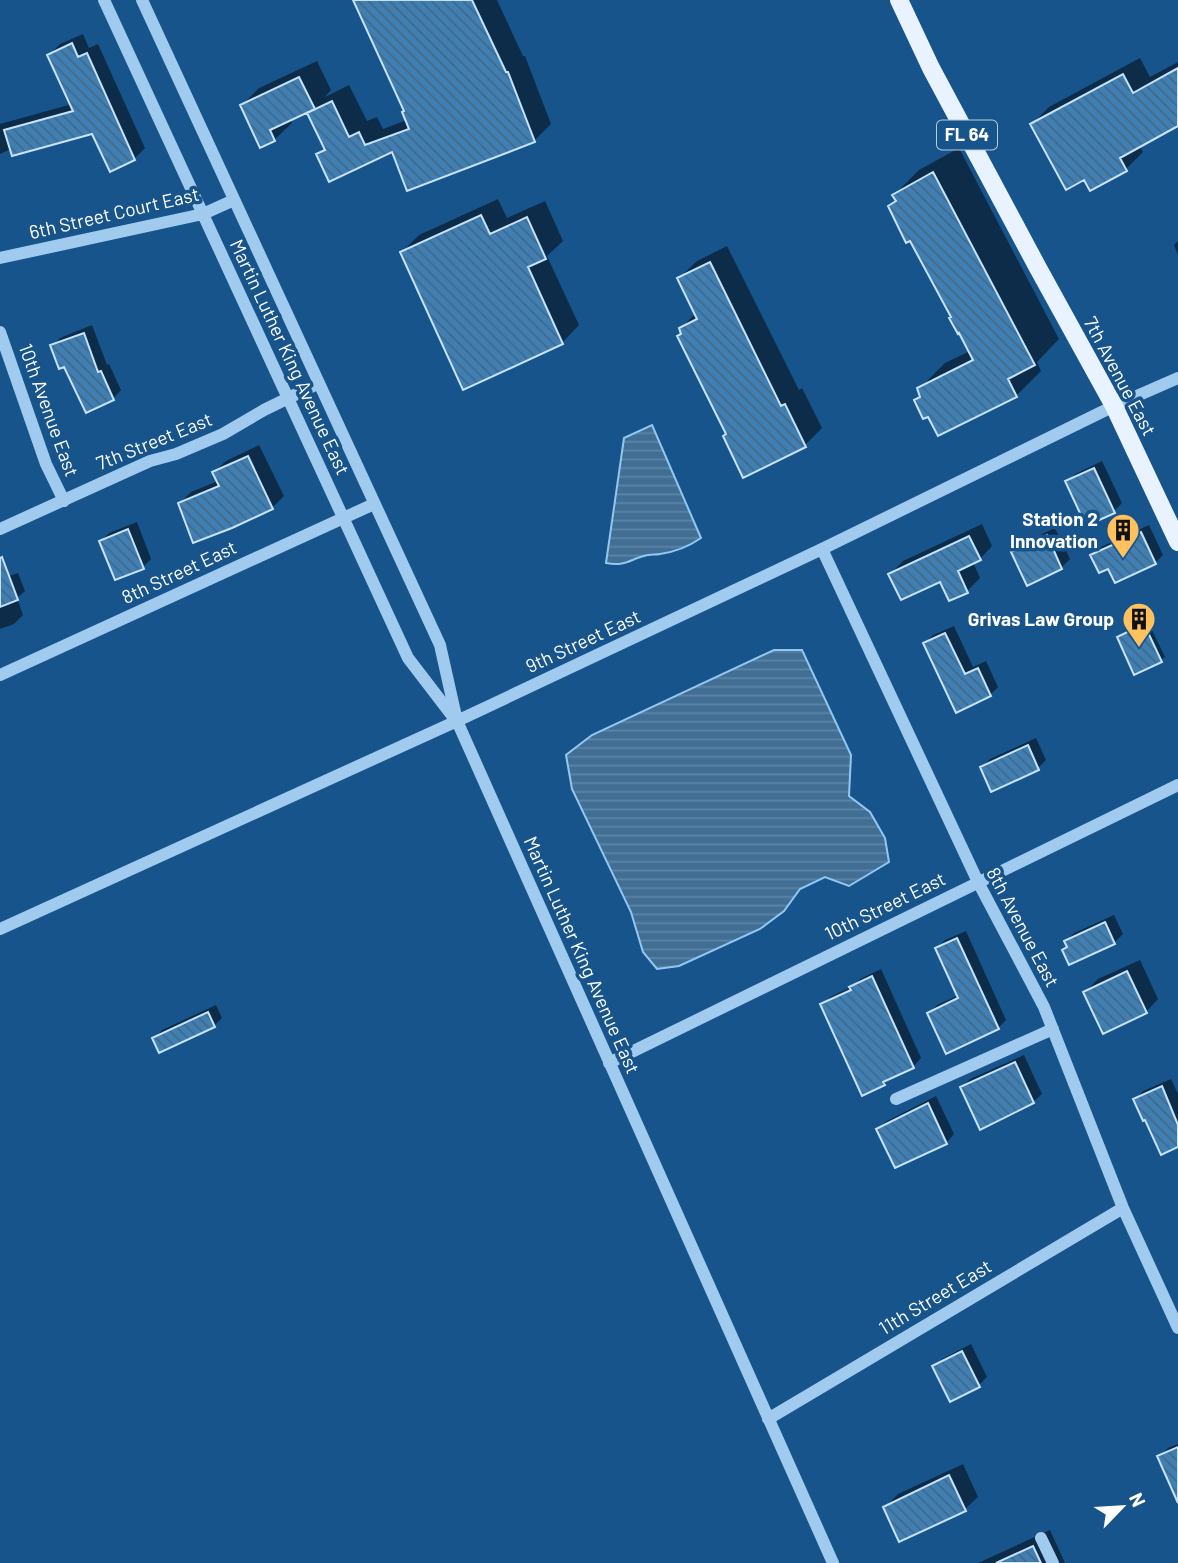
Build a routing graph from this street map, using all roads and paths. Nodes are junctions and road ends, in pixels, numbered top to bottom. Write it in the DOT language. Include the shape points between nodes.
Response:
graph roads {
  1 [pos="104,0"];
  2 [pos="142,0"];
  3 [pos="899,0"];
  4 [pos="234,200"];
  5 [pos="202,214"];
  6 [pos="0,258"];
  7 [pos="0,332"];
  8 [pos="1178,378"];
  9 [pos="319,383"];
  10 [pos="287,398"];
  11 [pos="1114,406"];
  12 [pos="64,500"];
  13 [pos="374,504"];
  14 [pos="343,518"];
  15 [pos="0,529"];
  16 [pos="1178,542"];
  17 [pos="821,549"];
  18 [pos="0,675"];
  19 [pos="457,722"];
  20 [pos="1178,785"];
  21 [pos="978,882"];
  22 [pos="0,929"];
  23 [pos="1053,1029"];
  24 [pos="609,1063"];
  25 [pos="896,1099"];
  26 [pos="1123,1208"];
  27 [pos="1178,1328"];
  28 [pos="768,1419"];
  29 [pos="1041,1538"];
  30 [pos="833,1563"];
  31 [pos="1053,1563"];
  1 -- 5 [label="street, Martin Luther King Avenue East"];
  2 -- 4 [label="street, Martin Luther King Avenue East"];
  3 -- 11 [label="main road, 7th Avenue East / FL 64" via="931,68"];
  4 -- 5 [label="street, 6th Street Court East"];
  4 -- 9 [label="street, Martin Luther King Avenue East"];
  5 -- 6 [label="street, 6th Street Court East"];
  5 -- 10 [label="street, Martin Luther King Avenue East"];
  7 -- 12 [label="street, 10th Avenue East" via="46,464"];
  8 -- 11 [label="street, 9th Street East"];
  9 -- 10 [label="street, 7th Street East"];
  9 -- 13 [label="street, Martin Luther King Avenue East"];
  10 -- 12 [label="street, 7th Street East" via="223,434"];
  10 -- 14 [label="street, Martin Luther King Avenue East"];
  11 -- 16 [label="main road, 7th Avenue East / FL 64"];
  11 -- 17 [label="street, 9th Street East"];
  12 -- 15 [label="street, 7th Street East"];
  13 -- 14 [label="street, 8th Street East"];
  13 -- 19 [label="street, Martin Luther King Avenue East" via="440,645"];
  14 -- 18 [label="street, 8th Street East"];
  14 -- 19 [label="street, Martin Luther King Avenue East" via="408,658"];
  17 -- 19 [label="street, 9th Street East"];
  17 -- 21 [label="street, 8th Avenue East"];
  19 -- 22 [label="street, 9th Street East"];
  19 -- 24 [label="street, Martin Luther King Avenue East"];
  20 -- 21 [label="street, 10th Street East"];
  21 -- 23 [label="street, 8th Avenue East"];
  21 -- 24 [label="street, 10th Street East"];
  23 -- 25 [label="street"];
  23 -- 26 [label="street, 8th Avenue East"];
  24 -- 28 [label="street, Martin Luther King Avenue East"];
  26 -- 27 [label="street, 8th Avenue East"];
  26 -- 28 [label="street, 11th Street East"];
  28 -- 30 [label="street, Martin Luther King Avenue East"];
  29 -- 31 [label="street"];
}
